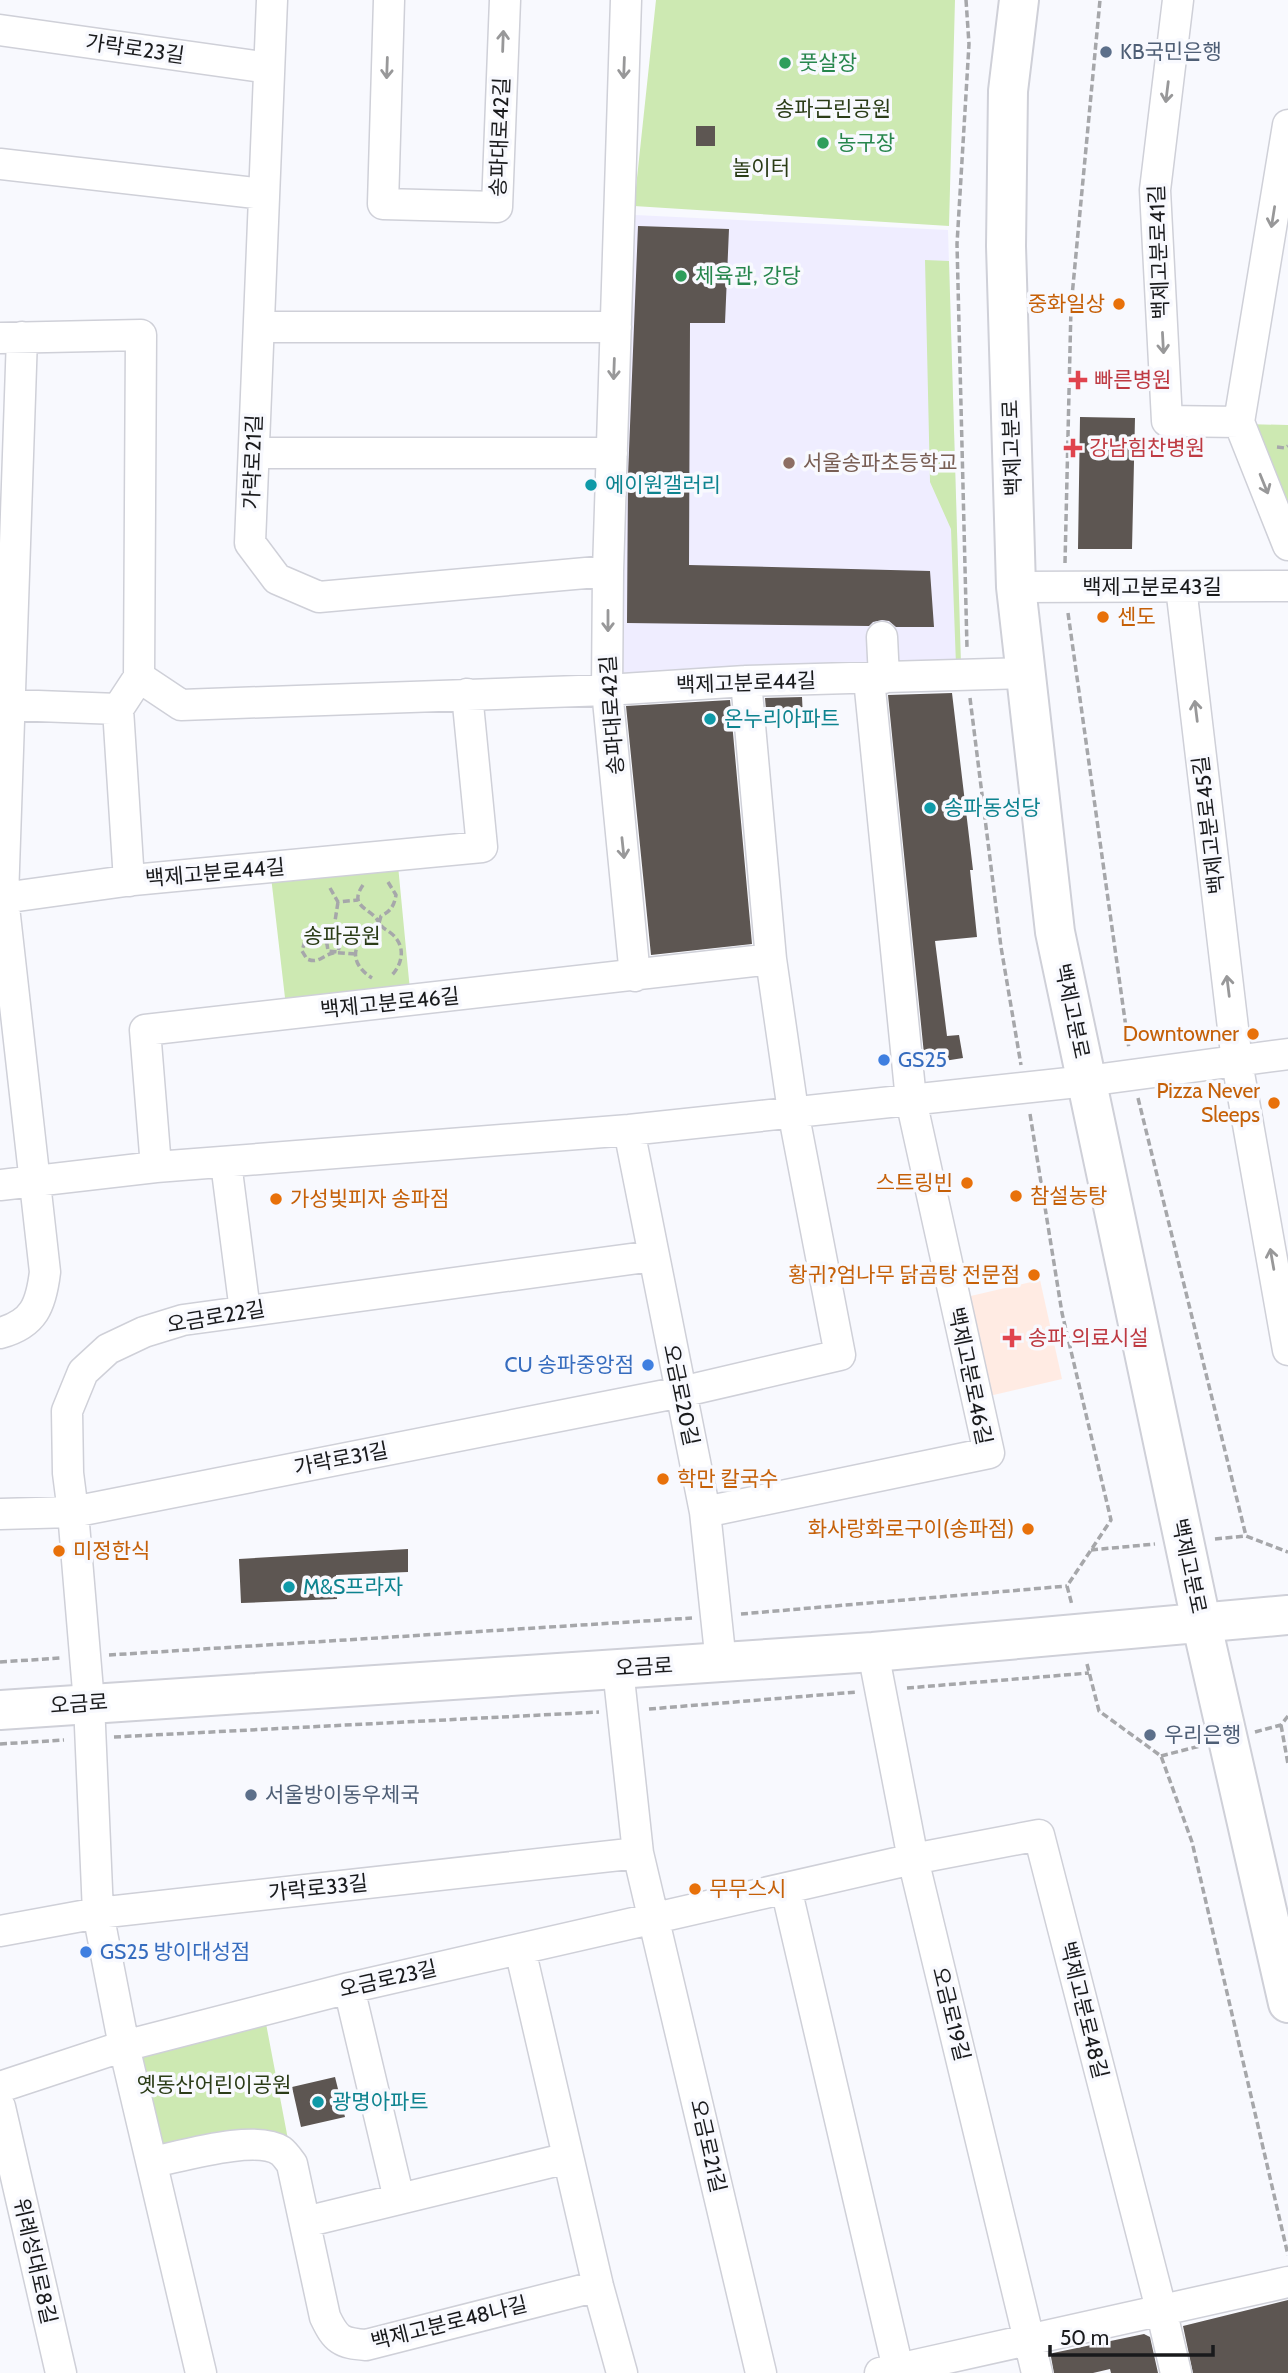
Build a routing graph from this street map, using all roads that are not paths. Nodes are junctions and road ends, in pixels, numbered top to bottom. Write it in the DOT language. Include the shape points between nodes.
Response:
graph roads {
  1 [pos="272,0"];
  2 [pos="390,0"];
  3 [pos="505,0"];
  4 [pos="626,0"];
  5 [pos="1019,0"];
  6 [pos="1178,0"];
  7 [pos="0,30"];
  8 [pos="270,68"];
  9 [pos="1288,125"];
  10 [pos="0,164"];
  11 [pos="264,194"];
  12 [pos="259,327"];
  13 [pos="616,327"];
  14 [pos="11,337"];
  15 [pos="1239,422"];
  16 [pos="254,453"];
  17 [pos="612,453"];
  18 [pos="1288,545"];
  19 [pos="608,571"];
  20 [pos="1288,586"];
  21 [pos="1016,587"];
  22 [pos="1181,587"];
  23 [pos="882,637"];
  24 [pos="1025,673"];
  25 [pos="139,677"];
  26 [pos="876,678"];
  27 [pos="746,681"];
  28 [pos="607,690"];
  29 [pos="467,694"];
  30 [pos="10,705"];
  31 [pos="118,709"];
  32 [pos="130,881"];
  33 [pos="3,898"];
  34 [pos="771,960"];
  35 [pos="635,976"];
  36 [pos="1288,1054"];
  37 [pos="1237,1062"];
  38 [pos="1087,1081"];
  39 [pos="911,1100"];
  40 [pos="793,1111"];
  41 [pos="629,1130"];
  42 [pos="226,1163"];
  43 [pos="156,1167"];
  44 [pos="36,1182"];
  45 [pos="0,1185"];
  46 [pos="653,1256"];
  47 [pos="245,1311"];
  48 [pos="0,1333"];
  49 [pos="1288,1350"];
  50 [pos="681,1392"];
  51 [pos="705,1511"];
  52 [pos="73,1512"];
  53 [pos="0,1514"];
  54 [pos="1288,1615"];
  55 [pos="1200,1621"];
  56 [pos="873,1652"];
  57 [pos="721,1662"];
  58 [pos="618,1669"];
  59 [pos="0,1710"];
  60 [pos="90,1721"];
  61 [pos="638,1853"];
  62 [pos="913,1859"];
  63 [pos="786,1888"];
  64 [pos="97,1913"];
  65 [pos="654,1918"];
  66 [pos="0,1931"];
  67 [pos="520,1949"];
  68 [pos="349,1988"];
  69 [pos="1288,2003"];
  70 [pos="124,2046"];
  71 [pos="0,2087"];
  72 [pos="0,2107"];
  73 [pos="568,2158"];
  74 [pos="153,2162"];
  75 [pos="399,2199"];
  76 [pos="305,2222"];
  77 [pos="1288,2281"];
  78 [pos="598,2286"];
  79 [pos="1161,2309"];
  80 [pos="1030,2340"];
  81 [pos="893,2372"];
  82 [pos="61,2373"];
  83 [pos="201,2373"];
  84 [pos="622,2373"];
  85 [pos="761,2373"];
  86 [pos="1038,2373"];
  87 [pos="1176,2373"];
  1 -- 8 [label="street, 가락로21길"];
  2 -- 3 [label="street, 송파대로42길, one-way" via="383,204 497,207"];
  4 -- 13 [label="street, 송파대로42길, one-way"];
  5 -- 21 [label="main road, 백제고분로" via="1008,91 1006,246"];
  6 -- 15 [label="street, 백제고분로41길, one-way" via="1155,190 1167,421"];
  7 -- 8 [label="street, 가락로23길"];
  8 -- 11 [label="street, 가락로21길"];
  9 -- 15 [label="street, one-way"];
  10 -- 11 [label="street"];
  11 -- 12 [label="street, 가락로21길"];
  12 -- 13 [label="street"];
  12 -- 16 [label="street, 가락로21길"];
  13 -- 17 [label="street, 송파대로42길, one-way"];
  14 -- 25 [label="street" via="141,335"];
  14 -- 30 [label="street"];
  15 -- 18 [label="street, one-way"];
  16 -- 17 [label="street"];
  16 -- 19 [label="street, 가락로21길" via="250,543 276,579 319,597"];
  17 -- 19 [label="street, 송파대로42길"];
  19 -- 28 [label="street, 송파대로42길, one-way"];
  20 -- 22 [label="street, 백제고분로43길"];
  21 -- 22 [label="street, 백제고분로43길"];
  21 -- 24 [label="main road, 백제고분로"];
  37 -- 22 [label="street, 백제고분로45길, one-way"];
  23 -- 26 [label="street, 백제고분로46길"];
  24 -- 26 [label="street, 백제고분로44길"];
  24 -- 38 [label="main road, 백제고분로" via="1055,932"];
  25 -- 29 [label="street, 백제고분로44길" via="181,705"];
  25 -- 31 [label="street"];
  26 -- 27 [label="street, 백제고분로44길"];
  26 -- 39 [label="street, 백제고분로46길"];
  27 -- 28 [label="street, 백제고분로44길"];
  27 -- 34 [label="street"];
  28 -- 29 [label="street, 백제고분로44길"];
  28 -- 35 [label="street, 송파대로42길, one-way"];
  29 -- 32 [label="street, 백제고분로44길" via="482,847 371,867"];
  30 -- 31 [label="street"];
  30 -- 33 [label="street"];
  31 -- 32 [label="street, 백제고분로44길"];
  32 -- 33 [label="street, 백제고분로44길"];
  33 -- 44 [label="street"];
  34 -- 35 [label="street, 백제고분로46길"];
  34 -- 40 [label="street"];
  35 -- 43 [label="street, 백제고분로46길" via="385,992 145,1030"];
  36 -- 37 [label="street"];
  37 -- 38 [label="street"];
  49 -- 37 [label="street, 백제고분로45길, one-way"];
  38 -- 39 [label="street"];
  38 -- 55 [label="main road, 백제고분로"];
  39 -- 40 [label="street"];
  39 -- 51 [label="street, 백제고분로46길" via="989,1453"];
  40 -- 41 [label="street"];
  40 -- 50 [label="street" via="841,1354"];
  41 -- 42 [label="street"];
  41 -- 46 [label="street, 오금로20길"];
  42 -- 43 [label="street"];
  42 -- 47 [label="street"];
  43 -- 44 [label="street"];
  44 -- 45 [label="street"];
  44 -- 48 [label="street" via="42,1295 31,1316 16,1329"];
  46 -- 47 [label="street, 오금로22길"];
  46 -- 50 [label="street, 오금로20길"];
  47 -- 52 [label="street, 오금로22길" via="183,1320 144,1332 108,1349 83,1372 67,1411"];
  50 -- 51 [label="street, 오금로20길"];
  50 -- 52 [label="street, 가락로31길"];
  51 -- 57 [label="street, 오금로20길"];
  52 -- 53 [label="street, 가락로31길"];
  52 -- 60 [label="street, 오금로22길"];
  54 -- 55 [label="main road, 오금로"];
  55 -- 56 [label="main road, 오금로"];
  55 -- 69 [label="main road, 백제고분로"];
  56 -- 57 [label="main road, 오금로"];
  56 -- 62 [label="street, 오금로19길"];
  57 -- 58 [label="main road, 오금로"];
  58 -- 60 [label="main road, 오금로"];
  58 -- 61 [label="street, 오금로21길"];
  59 -- 60 [label="main road, 오금로"];
  60 -- 64 [label="street"];
  61 -- 64 [label="street, 가락로33길"];
  61 -- 65 [label="street, 오금로21길"];
  62 -- 63 [label="street"];
  62 -- 79 [label="street, 백제고분로48길" via="1039,1835"];
  62 -- 80 [label="street, 오금로19길"];
  63 -- 65 [label="street"];
  63 -- 81 [label="street"];
  64 -- 66 [label="street, 가락로33길"];
  64 -- 70 [label="street"];
  65 -- 67 [label="street, 오금로23길"];
  65 -- 85 [label="street, 오금로21길"];
  67 -- 68 [label="street, 오금로23길"];
  67 -- 73 [label="street"];
  68 -- 70 [label="street, 오금로23길"];
  68 -- 75 [label="street"];
  70 -- 71 [label="street, 오금로23길"];
  70 -- 74 [label="street"];
  72 -- 82 [label="street, 위례성대로8길"];
  73 -- 75 [label="street"];
  73 -- 78 [label="street"];
  74 -- 76 [label="street, 백제고분로48나길" via="259,2143 281,2151 292,2164"];
  74 -- 83 [label="street"];
  75 -- 76 [label="street"];
  76 -- 78 [label="street, 백제고분로48나길" via="325,2317 333,2334 348,2343 366,2345"];
  77 -- 79 [label="street"];
  78 -- 84 [label="street"];
  79 -- 80 [label="street"];
  79 -- 87 [label="street, 백제고분로48길"];
  80 -- 81 [label="street"];
  80 -- 86 [label="street, 오금로19길"];
}
